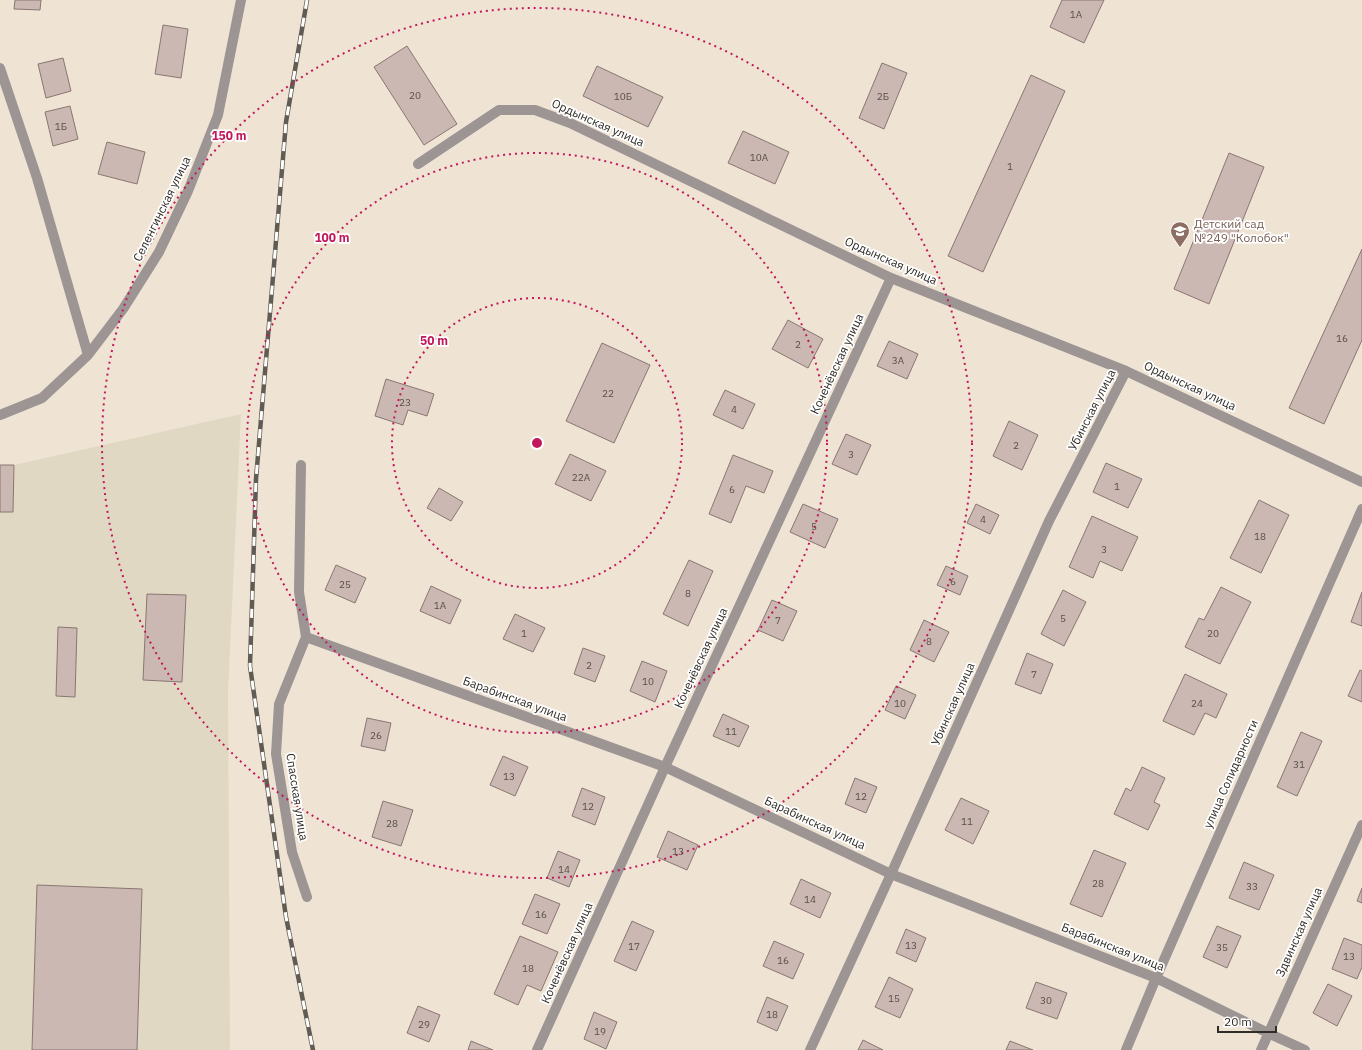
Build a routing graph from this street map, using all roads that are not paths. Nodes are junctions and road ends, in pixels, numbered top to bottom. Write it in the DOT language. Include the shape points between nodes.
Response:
graph roads {
  1 [pos="241,0"];
  2 [pos="0,68"];
  3 [pos="418,164"];
  4 [pos="891,278"];
  5 [pos="88,355"];
  6 [pos="1126,371"];
  7 [pos="0,415"];
  8 [pos="301,465"];
  9 [pos="1362,482"];
  10 [pos="1362,509"];
  11 [pos="306,638"];
  12 [pos="665,767"];
  13 [pos="1362,826"];
  14 [pos="891,874"];
  15 [pos="307,897"];
  16 [pos="1156,978"];
  17 [pos="1268,1033"];
  18 [pos="537,1050"];
  19 [pos="810,1050"];
  20 [pos="1126,1050"];
  21 [pos="1261,1050"];
  22 [pos="1305,1050"];
  1 -- 5 [label="street, Селенгинская улица" via="218,115 188,191 159,252 123,309"];
  2 -- 5 [label="street" via="37,178"];
  3 -- 4 [label="street, Ордынская улица" via="499,110 535,110 577,126"];
  4 -- 6 [label="street, Ордынская улица"];
  4 -- 12 [label="street, Коченёвская улица"];
  5 -- 7 [label="street, Селенгинская улица" via="42,398"];
  6 -- 9 [label="street, Ордынская улица"];
  6 -- 14 [label="street, Убинская улица" via="1049,521"];
  8 -- 11 [label="street" via="299,592"];
  10 -- 16 [label="street, улица Солидарности"];
  11 -- 12 [label="street, Барабинская улица"];
  11 -- 15 [label="street, Спасская улица" via="279,704 276,754 292,852"];
  12 -- 14 [label="street, Барабинская улица"];
  12 -- 18 [label="street, Коченёвская улица"];
  13 -- 17 [label="street, Здвинская улица"];
  14 -- 16 [label="street, Барабинская улица"];
  14 -- 19 [label="street, Убинская улица"];
  16 -- 17 [label="street, Барабинская улица"];
  16 -- 20 [label="street, улица Солидарности"];
  17 -- 21 [label="street, Здвинская улица"];
  17 -- 22 [label="street, Барабинская улица"];
}
